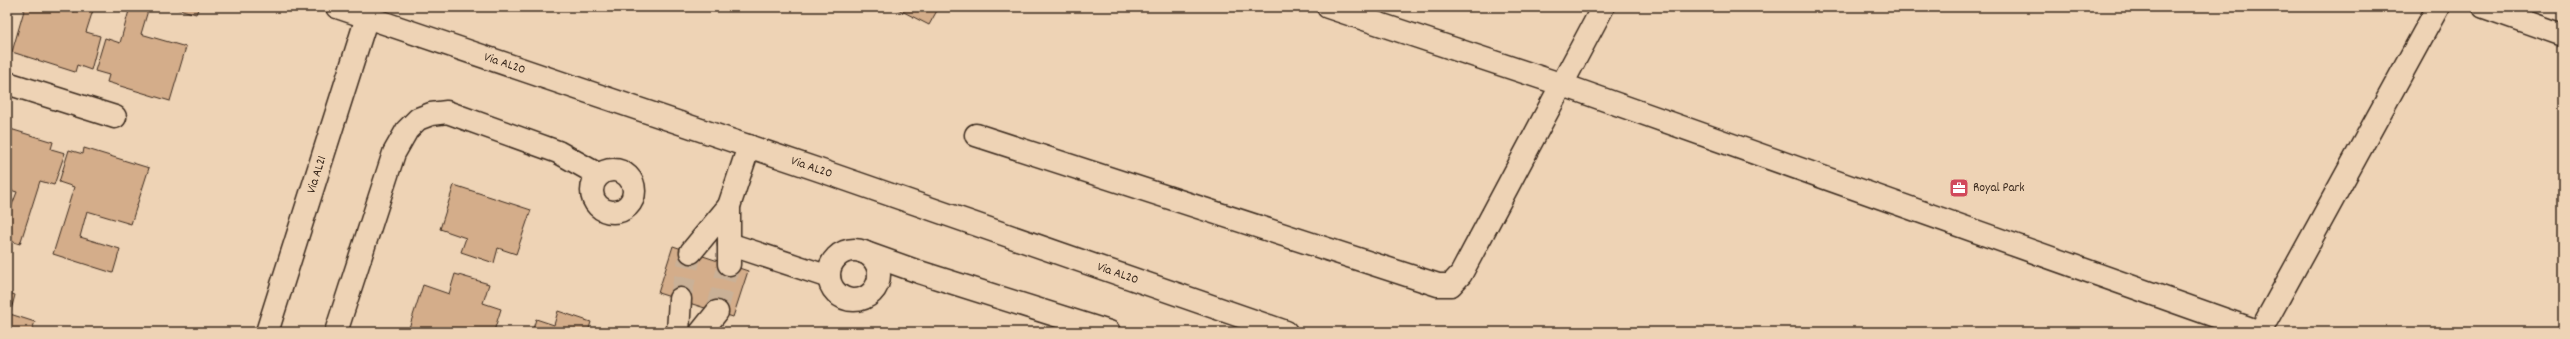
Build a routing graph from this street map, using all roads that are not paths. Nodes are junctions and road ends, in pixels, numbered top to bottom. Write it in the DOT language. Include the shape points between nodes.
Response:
graph roads {
  1 [pos="337,7"];
  2 [pos="1328,7"];
  3 [pos="1603,7"];
  4 [pos="2438,7"];
  5 [pos="2484,7"];
  6 [pos="367,17"];
  7 [pos="2563,35"];
  8 [pos="7,83"];
  9 [pos="1563,85"];
  10 [pos="115,117"];
  11 [pos="976,135"];
  12 [pos="749,146"];
  13 [pos="599,175"];
  14 [pos="729,206"];
  15 [pos="691,252"];
  16 [pos="864,252"];
  17 [pos="919,272"];
  18 [pos="828,277"];
  19 [pos="877,282"];
  20 [pos="680,299"];
  21 [pos="717,312"];
  22 [pos="267,332"];
  23 [pos="336,332"];
  24 [pos="678,332"];
  25 [pos="701,332"];
  26 [pos="1109,332"];
  27 [pos="1286,332"];
  1 -- 6 [label="street, Via AL20"];
  2 -- 9 [label="street"];
  3 -- 9 [label="street"];
  4 -- 9 [label="street" via="2260,332"];
  5 -- 7 [label="street"];
  6 -- 12 [label="street, Via AL20"];
  6 -- 22 [label="street, Via AL21"];
  8 -- 10 [label="street"];
  9 -- 11 [label="street" via="1461,274 1451,285 1430,283"];
  12 -- 14 [label="street"];
  12 -- 27 [label="street, Via AL20"];
  13 -- 23 [label="street" via="558,152 469,118 447,112 418,119 407,130 394,154"];
  14 -- 15 [label="street"];
  14 -- 18 [label="street" via="729,254"];
  16 -- 17 [label="street"];
  16 -- 18 [label="street" via="847,251 839,255 833,261"];
  16 -- 19 [label="street" via="875,262 879,275"];
  17 -- 19 [label="street" via="903,273"];
  17 -- 26 [label="street"];
  18 -- 19 [label="street" via="836,293 851,300 868,296"];
  20 -- 24 [label="street"];
  21 -- 25 [label="street"];
}
